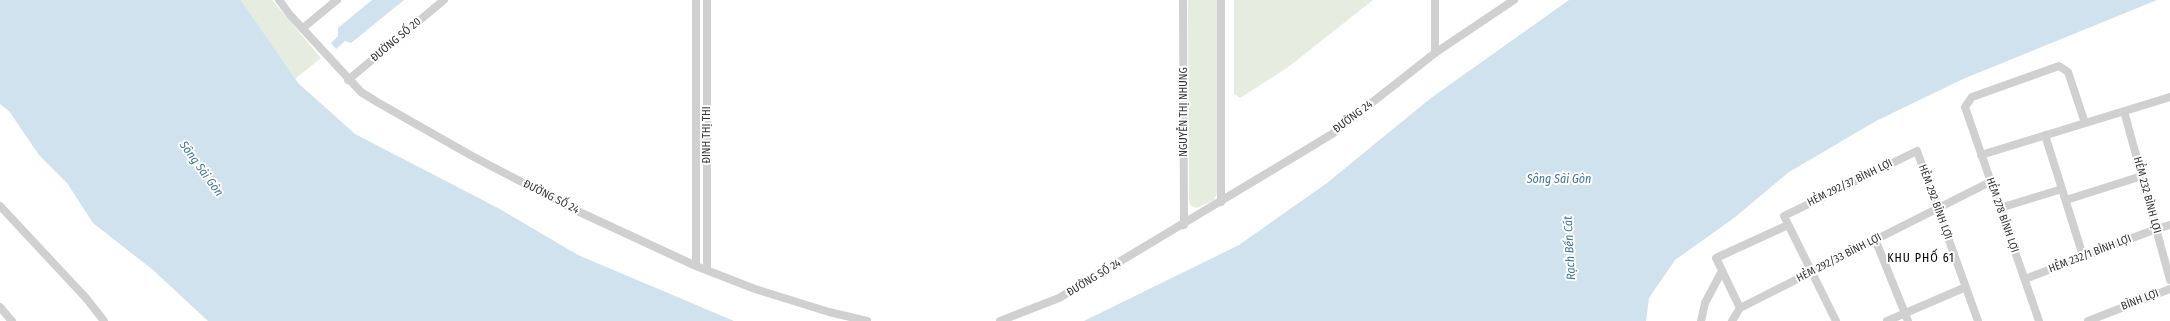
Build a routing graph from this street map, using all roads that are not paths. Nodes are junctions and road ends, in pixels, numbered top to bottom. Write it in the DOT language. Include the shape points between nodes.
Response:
graph roads {
  1 [pos="279,0"];
  2 [pos="337,0"];
  3 [pos="444,0"];
  4 [pos="696,0"];
  5 [pos="707,0"];
  6 [pos="1183,0"];
  7 [pos="1221,0"];
  8 [pos="1435,0"];
  9 [pos="1514,0"];
  10 [pos="302,28"];
  11 [pos="1435,53"];
  12 [pos="348,80"];
  13 [pos="2170,97"];
  14 [pos="2124,111"];
  15 [pos="2085,123"];
  16 [pos="2045,135"];
  17 [pos="1917,151"];
  18 [pos="1981,154"];
  19 [pos="2142,176"];
  20 [pos="1990,182"];
  21 [pos="2062,190"];
  22 [pos="2066,200"];
  23 [pos="1221,202"];
  24 [pos="1,208"];
  25 [pos="1938,208"];
  26 [pos="2000,208"];
  27 [pos="1184,225"];
  28 [pos="1788,225"];
  29 [pos="2170,225"];
  30 [pos="2156,228"];
  31 [pos="1875,239"];
  32 [pos="2083,256"];
  33 [pos="696,266"];
  34 [pos="707,270"];
  35 [pos="1722,271"];
  36 [pos="1812,271"];
  37 [pos="2025,279"];
  38 [pos="2170,280"];
  39 [pos="1966,287"];
  40 [pos="2170,288"];
  41 [pos="0,307"];
  42 [pos="1740,308"];
  43 [pos="1906,317"];
  44 [pos="12,321"];
  45 [pos="104,321"];
  46 [pos="867,321"];
  47 [pos="1000,321"];
  48 [pos="1701,321"];
  49 [pos="1732,321"];
  50 [pos="1836,321"];
  51 [pos="1887,321"];
  52 [pos="1978,321"];
  53 [pos="2040,321"];
  54 [pos="2088,321"];
  1 -- 10 [label="street, ĐƯỜNG SỐ 24"];
  2 -- 10 [label="street"];
  3 -- 12 [label="street, ĐƯỜNG SỐ 20"];
  4 -- 33 [label="street, ĐINH THỊ THI"];
  5 -- 34 [label="street, ĐINH THỊ THI"];
  6 -- 27 [label="street, NGUYỄN THỊ NHUNG"];
  7 -- 23 [label="street"];
  8 -- 11 [label="street"];
  9 -- 11 [label="street, ĐƯỜNG 24"];
  10 -- 12 [label="street, ĐƯỜNG SỐ 24"];
  11 -- 23 [label="street, ĐƯỜNG 24" via="1332,134"];
  12 -- 33 [label="street, ĐƯỜNG SỐ 24" via="376,102 472,156 573,209"];
  13 -- 14 [label="street"];
  14 -- 15 [label="street"];
  14 -- 19 [label="street, HẺM 232 BÌNH LỢI"];
  15 -- 16 [label="street"];
  15 -- 18 [label="street, HẺM 278 BÌNH LỢI" via="2068,72 2059,66 1972,97 1965,110"];
  16 -- 18 [label="street"];
  16 -- 21 [label="street"];
  17 -- 25 [label="street, HẺM 292 BÌNH LỢI"];
  17 -- 28 [label="street, HẺM 292/37 BÌNH LỢI" via="1784,216"];
  18 -- 20 [label="street, HẺM 278 BÌNH LỢI"];
  19 -- 22 [label="street"];
  19 -- 30 [label="street, HẺM 232 BÌNH LỢI"];
  20 -- 25 [label="street, HẺM 292/33 BÌNH LỢI"];
  20 -- 26 [label="street, HẺM 278 BÌNH LỢI"];
  21 -- 22 [label="street"];
  21 -- 26 [label="street"];
  22 -- 32 [label="street"];
  23 -- 27 [label="street, ĐƯỜNG 24"];
  24 -- 45 [label="street" via="86,298"];
  25 -- 31 [label="street, HẺM 292/33 BÌNH LỢI"];
  25 -- 39 [label="street, HẺM 292 BÌNH LỢI"];
  26 -- 37 [label="street, HẺM 278 BÌNH LỢI"];
  27 -- 47 [label="street, ĐƯỜNG SỐ 24" via="1059,298"];
  28 -- 35 [label="street" via="1716,258"];
  28 -- 36 [label="street"];
  29 -- 30 [label="street, HẺM 232/1 BÌNH LỢI"];
  30 -- 32 [label="street, HẺM 232/1 BÌNH LỢI"];
  30 -- 38 [label="street, HẺM 232 BÌNH LỢI"];
  31 -- 36 [label="street, HẺM 292/33 BÌNH LỢI"];
  31 -- 43 [label="street"];
  32 -- 37 [label="street, HẺM 232/1 BÌNH LỢI"];
  33 -- 34 [label="street, ĐƯỜNG SỐ 24"];
  34 -- 46 [label="street, ĐƯỜNG SỐ 24" via="786,299"];
  35 -- 42 [label="street"];
  35 -- 48 [label="street" via="1705,303"];
  36 -- 42 [label="street, HẺM 292/33 BÌNH LỢI"];
  36 -- 50 [label="street"];
  37 -- 53 [label="street, HẺM 278 BÌNH LỢI"];
  39 -- 43 [label="street"];
  39 -- 52 [label="street, HẺM 292 BÌNH LỢI"];
  40 -- 54 [label="street, BÌNH LỢI"];
  41 -- 44 [label="street"];
  42 -- 49 [label="street"];
  43 -- 51 [label="street"];
}
